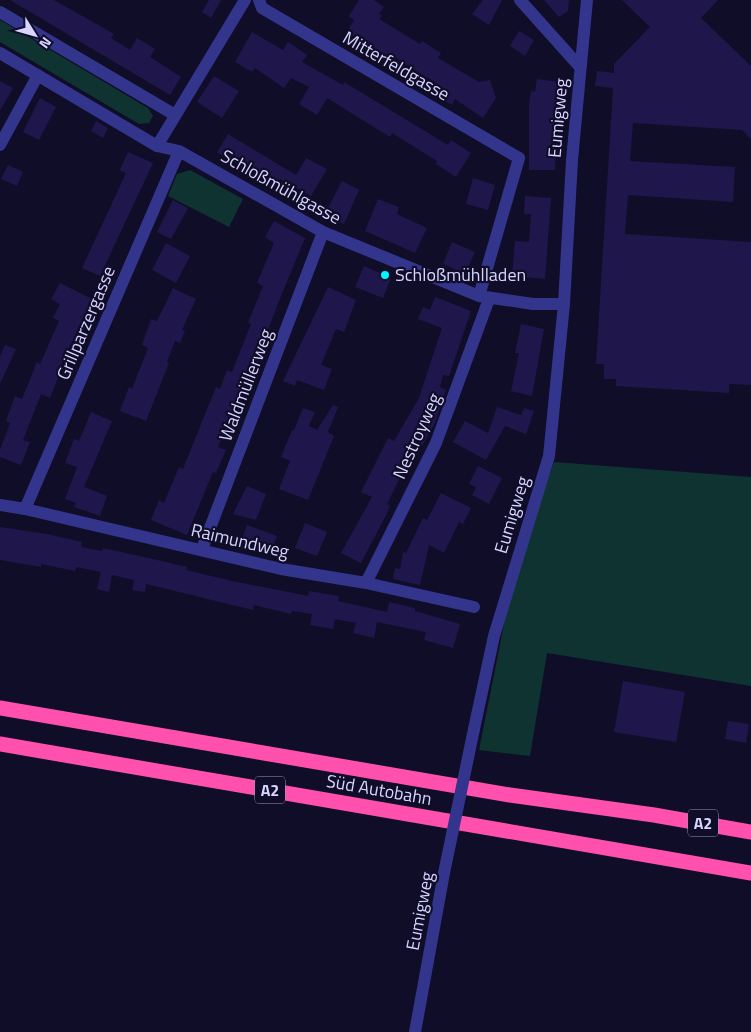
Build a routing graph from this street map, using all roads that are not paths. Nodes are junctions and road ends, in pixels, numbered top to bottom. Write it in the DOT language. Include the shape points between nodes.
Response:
graph roads {
  1 [pos="245,0"];
  2 [pos="259,0"];
  3 [pos="520,0"];
  4 [pos="587,0"];
  5 [pos="0,12"];
  6 [pos="0,53"];
  7 [pos="580,67"];
  8 [pos="38,75"];
  9 [pos="175,115"];
  10 [pos="0,145"];
  11 [pos="157,146"];
  12 [pos="179,151"];
  13 [pos="519,158"];
  14 [pos="323,232"];
  15 [pos="484,297"];
  16 [pos="564,304"];
  17 [pos="0,505"];
  18 [pos="25,509"];
  19 [pos="202,549"];
  20 [pos="366,583"];
  21 [pos="474,607"];
  22 [pos="0,708"];
  23 [pos="0,744"];
  24 [pos="751,832"];
  25 [pos="751,872"];
  26 [pos="415,1032"];
  1 -- 9 [label="street"];
  2 -- 13 [label="street, Mitterfeldgasse" via="262,8"];
  3 -- 7 [label="street"];
  4 -- 7 [label="street, Eumigweg"];
  5 -- 9 [label="street"];
  6 -- 8 [label="street, Schloßmühlgasse"];
  7 -- 16 [label="street, Eumigweg"];
  8 -- 10 [label="street"];
  8 -- 11 [label="street, Schloßmühlgasse"];
  9 -- 11 [label="street"];
  11 -- 12 [label="street, Schloßmühlgasse"];
  12 -- 14 [label="street, Schloßmühlgasse"];
  12 -- 18 [label="street, Grillparzergasse"];
  13 -- 15 [label="street, Nestroyweg"];
  14 -- 15 [label="street, Schloßmühlgasse"];
  14 -- 19 [label="street, Waldmüllerweg"];
  15 -- 16 [label="street, Schloßmühlgasse" via="533,304"];
  15 -- 20 [label="street, Nestroyweg" via="436,443"];
  16 -- 26 [label="street, Eumigweg, bridge" via="549,456 494,636 444,872"];
  17 -- 18 [label="street, Raimundweg"];
  18 -- 19 [label="street, Raimundweg" via="124,534"];
  19 -- 20 [label="street, Raimundweg" via="282,569"];
  20 -- 21 [label="street, Raimundweg"];
  22 -- 24 [label="highway, Süd Autobahn / A2" via="510,795"];
  23 -- 25 [label="highway, Süd Autobahn / A2"];
}
